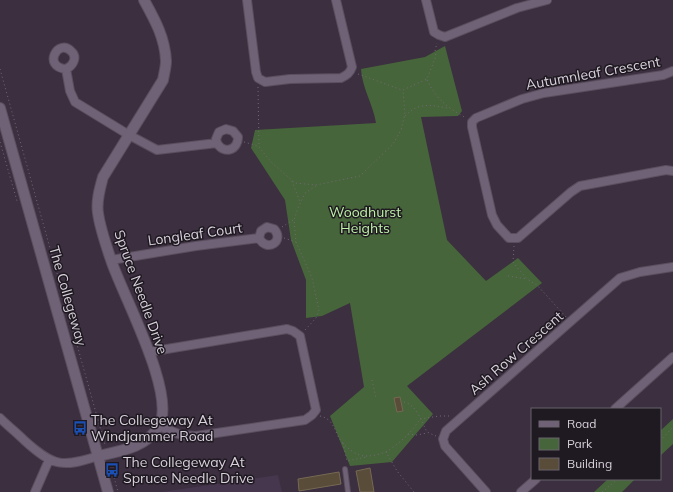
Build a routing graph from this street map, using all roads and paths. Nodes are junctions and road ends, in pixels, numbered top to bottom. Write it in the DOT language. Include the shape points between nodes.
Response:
graph roads {
  1 [pos="144,0"];
  2 [pos="247,0"];
  3 [pos="336,0"];
  4 [pos="426,0"];
  5 [pos="548,0"];
  6 [pos="439,35"];
  7 [pos="0,69"];
  8 [pos="66,69"];
  9 [pos="351,71"];
  10 [pos="673,71"];
  11 [pos="258,78"];
  12 [pos="426,79"];
  13 [pos="403,90"];
  14 [pos="0,108"];
  15 [pos="448,108"];
  16 [pos="404,117"];
  17 [pos="472,122"];
  18 [pos="129,135"];
  19 [pos="238,141"];
  20 [pos="217,143"];
  21 [pos="259,147"];
  22 [pos="673,171"];
  23 [pos="292,180"];
  24 [pos="316,185"];
  25 [pos="300,203"];
  26 [pos="294,220"];
  27 [pos="278,235"];
  28 [pos="259,238"];
  29 [pos="514,239"];
  30 [pos="296,242"];
  31 [pos="111,260"];
  32 [pos="673,267"];
  33 [pos="508,276"];
  34 [pos="527,279"];
  35 [pos="571,322"];
  36 [pos="300,336"];
  37 [pos="149,352"];
  38 [pos="673,357"];
  39 [pos="372,380"];
  40 [pos="376,398"];
  41 [pos="404,402"];
  42 [pos="616,408"];
  43 [pos="312,415"];
  44 [pos="463,416"];
  45 [pos="0,418"];
  46 [pos="420,419"];
  47 [pos="159,426"];
  48 [pos="673,427"];
  49 [pos="427,432"];
  50 [pos="408,434"];
  51 [pos="443,439"];
  52 [pos="661,440"];
  53 [pos="343,442"];
  54 [pos="105,445"];
  55 [pos="386,452"];
  56 [pos="98,456"];
  57 [pos="366,456"];
  58 [pos="49,460"];
  59 [pos="110,461"];
  60 [pos="345,469"];
  61 [pos="535,480"];
  62 [pos="617,480"];
  63 [pos="35,492"];
  64 [pos="108,492"];
  65 [pos="118,492"];
  66 [pos="348,492"];
  67 [pos="414,492"];
  68 [pos="486,492"];
  69 [pos="521,492"];
  70 [pos="602,492"];
  1 -- 18 [label="street, Spruce Needle Drive" via="163,38 166,62 163,80"];
  2 -- 11 [label="street"];
  3 -- 9 [label="street"];
  4 -- 6 [label="street" via="434,32"];
  5 -- 6 [label="street" via="517,8 445,37"];
  6 -- 12 [label="path" via="436,56"];
  7 -- 54 [label="path"];
  8 -- 18 [label="street" via="75,102"];
  9 -- 11 [label="street" via="341,78 265,82"];
  9 -- 13 [label="path"];
  10 -- 17 [label="street, Autumnleaf Crescent" via="663,75 544,93 522,99"];
  11 -- 21 [label="path"];
  12 -- 13 [label="path"];
  12 -- 15 [label="path"];
  13 -- 16 [label="path"];
  14 -- 56 [label="street, The Collegeway"];
  15 -- 16 [label="path" via="430,104 416,108"];
  15 -- 17 [label="path"];
  16 -- 24 [label="path" via="401,130 393,144 360,176"];
  17 -- 29 [label="street" via="492,215 497,225 509,238"];
  18 -- 20 [label="street" via="157,150"];
  18 -- 31 [label="street, Spruce Needle Drive" via="102,177 99,195 98,212"];
  19 -- 20 [label="street" via="235,147 228,150 221,149"];
  19 -- 20 [label="street" via="233,131 226,129 219,132"];
  19 -- 21 [label="path"];
  21 -- 23 [label="path" via="271,162"];
  22 -- 29 [label="street" via="666,170 580,186"];
  23 -- 24 [label="path" via="295,183"];
  23 -- 25 [label="path"];
  24 -- 25 [label="path" via="305,194"];
  25 -- 26 [label="path"];
  26 -- 27 [label="path" via="281,227"];
  26 -- 30 [label="path"];
  27 -- 28 [label="street, Longleaf Court" via="277,240 270,245 265,245"];
  27 -- 28 [label="street, Longleaf Court" via="274,228 267,227 261,231"];
  27 -- 30 [label="path"];
  28 -- 31 [label="street, Longleaf Court"];
  29 -- 34 [label="path" via="513,262"];
  30 -- 36 [label="path" via="312,278 319,310"];
  31 -- 37 [label="street, Spruce Needle Drive"];
  32 -- 35 [label="street, Ash Row Crescent" via="620,278"];
  33 -- 34 [label="path"];
  34 -- 35 [label="path" via="537,285"];
  35 -- 44 [label="street, Ash Row Crescent"];
  36 -- 37 [label="street" via="287,329"];
  36 -- 43 [label="street" via="316,410"];
  37 -- 47 [label="street, Spruce Needle Drive" via="162,400"];
  38 -- 42 [label="street"];
  39 -- 40 [label="path"];
  41 -- 46 [label="path" via="415,408"];
  43 -- 47 [label="street" via="305,420 196,436 181,436"];
  43 -- 53 [label="path" via="324,417 334,426"];
  44 -- 46 [label="path"];
  44 -- 51 [label="street, Ash Row Crescent" via="446,431"];
  45 -- 58 [label="street"];
  46 -- 49 [label="path"];
  46 -- 50 [label="path"];
  47 -- 56 [label="street" via="147,440 135,447"];
  48 -- 52 [label="path"];
  49 -- 50 [label="path"];
  49 -- 51 [label="path"];
  50 -- 55 [label="path"];
  51 -- 68 [label="street" via="446,448"];
  53 -- 57 [label="path" via="350,450"];
  53 -- 57 [label="path" via="347,461"];
  55 -- 57 [label="path"];
  55 -- 67 [label="path"];
  56 -- 58 [label="street" via="72,463"];
  56 -- 64 [label="street, The Collegeway"];
  58 -- 63 [label="street"];
  59 -- 65 [label="path"];
  60 -- 66 [label="lane"];
  61 -- 69 [label="street"];
  62 -- 70 [label="path"];
}
